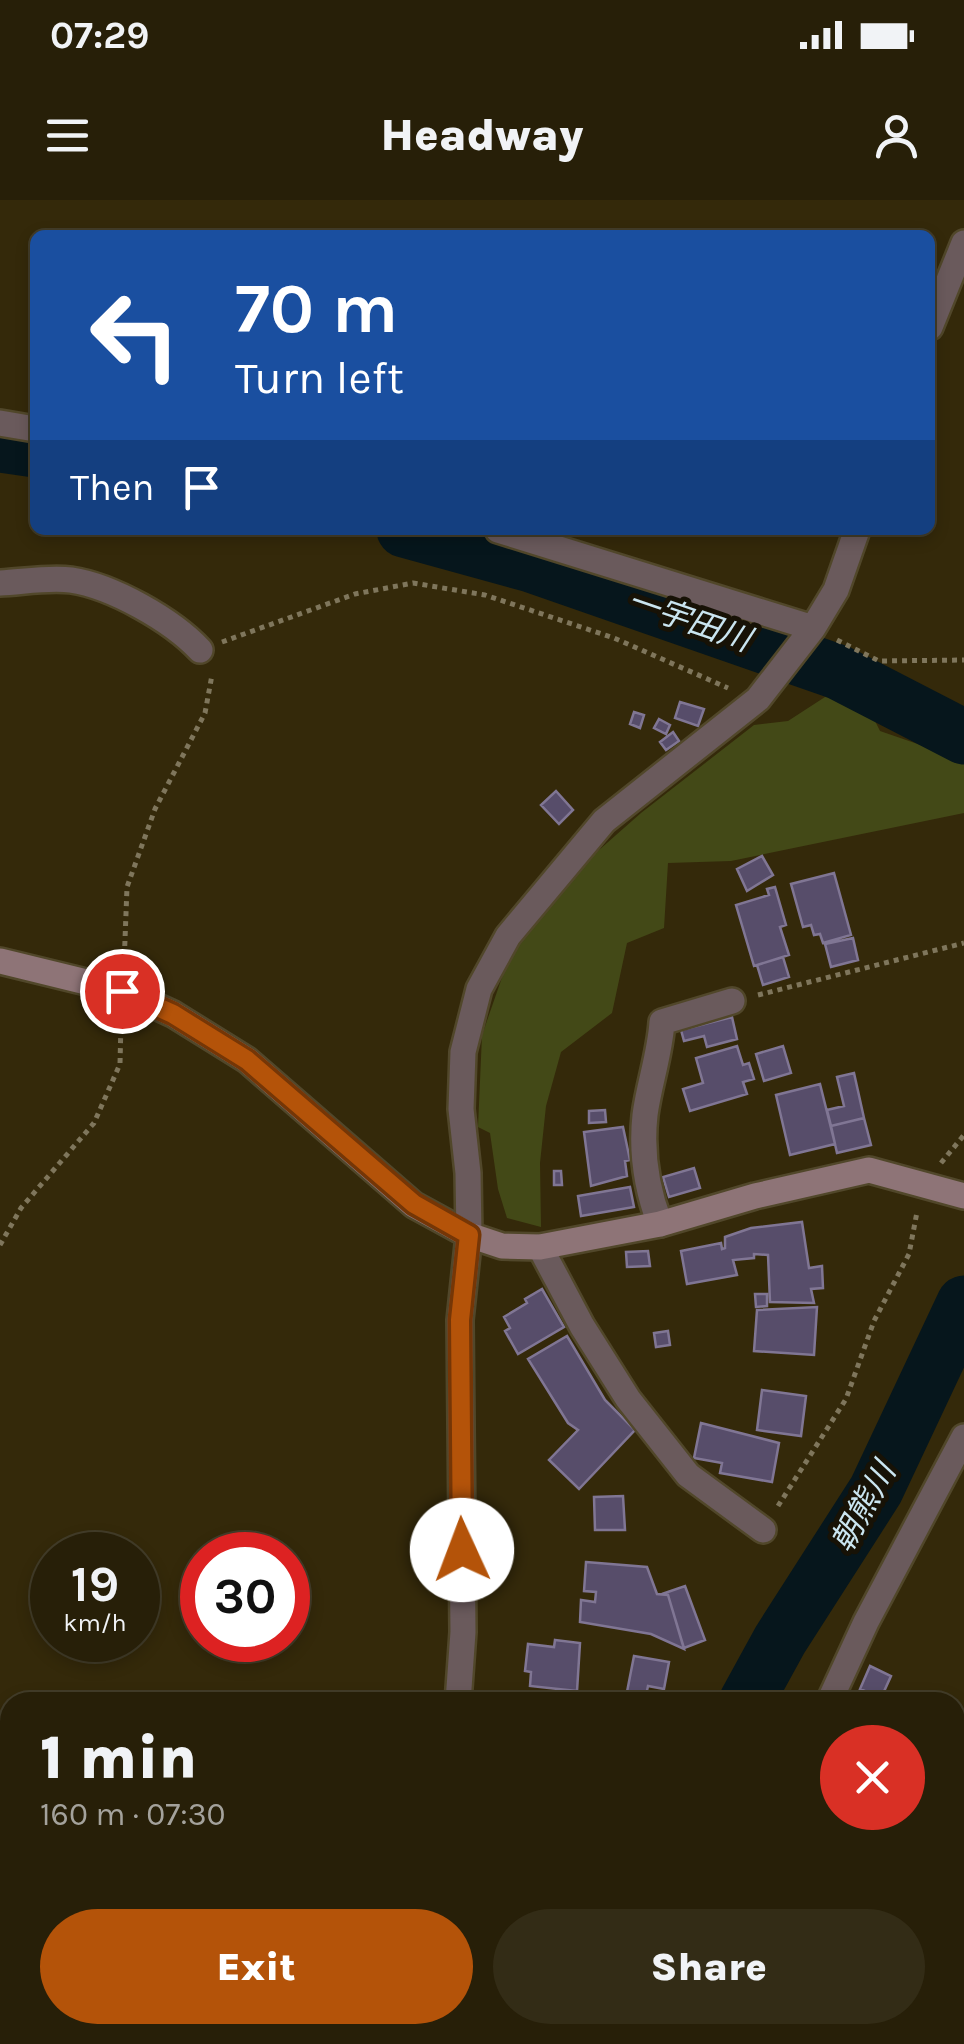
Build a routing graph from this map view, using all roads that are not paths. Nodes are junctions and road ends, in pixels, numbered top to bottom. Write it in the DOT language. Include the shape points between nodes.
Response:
graph roads {
  1 [pos="964,243"];
  2 [pos="935,315"];
  3 [pos="0,424"];
  4 [pos="30,428"];
  5 [pos="513,535"];
  6 [pos="856,535"];
  7 [pos="0,583"];
  8 [pos="810,632"];
  9 [pos="200,650"];
  10 [pos="0,961"];
  11 [pos="732,1001"];
  12 [pos="945,1191"];
  13 [pos="660,1224"];
  14 [pos="469,1235"];
  15 [pos="540,1247"];
  16 [pos="964,1438"];
  17 [pos="763,1530"];
  18 [pos="459,1692"];
  19 [pos="834,1692"];
  1 -- 2 [label="street"];
  3 -- 4 [label="street"];
  5 -- 8 [label="street"];
  6 -- 8 [label="street" via="836,590"];
  7 -- 9 [label="street" via="70,580 127,598"];
  8 -- 14 [label="street" via="763,692 604,821 508,936 479,989 462,1052"];
  10 -- 14 [label="street" via="122,991 173,1014 247,1060 414,1204"];
  11 -- 13 [label="street" via="662,1022 645,1118 648,1191"];
  12 -- 13 [label="street" via="869,1170"];
  13 -- 15 [label="street"];
  14 -- 15 [label="street" via="502,1246"];
  14 -- 18 [label="street" via="460,1320"];
  15 -- 17 [label="street" via="628,1399 688,1475"];
  16 -- 19 [label="street"];
}
